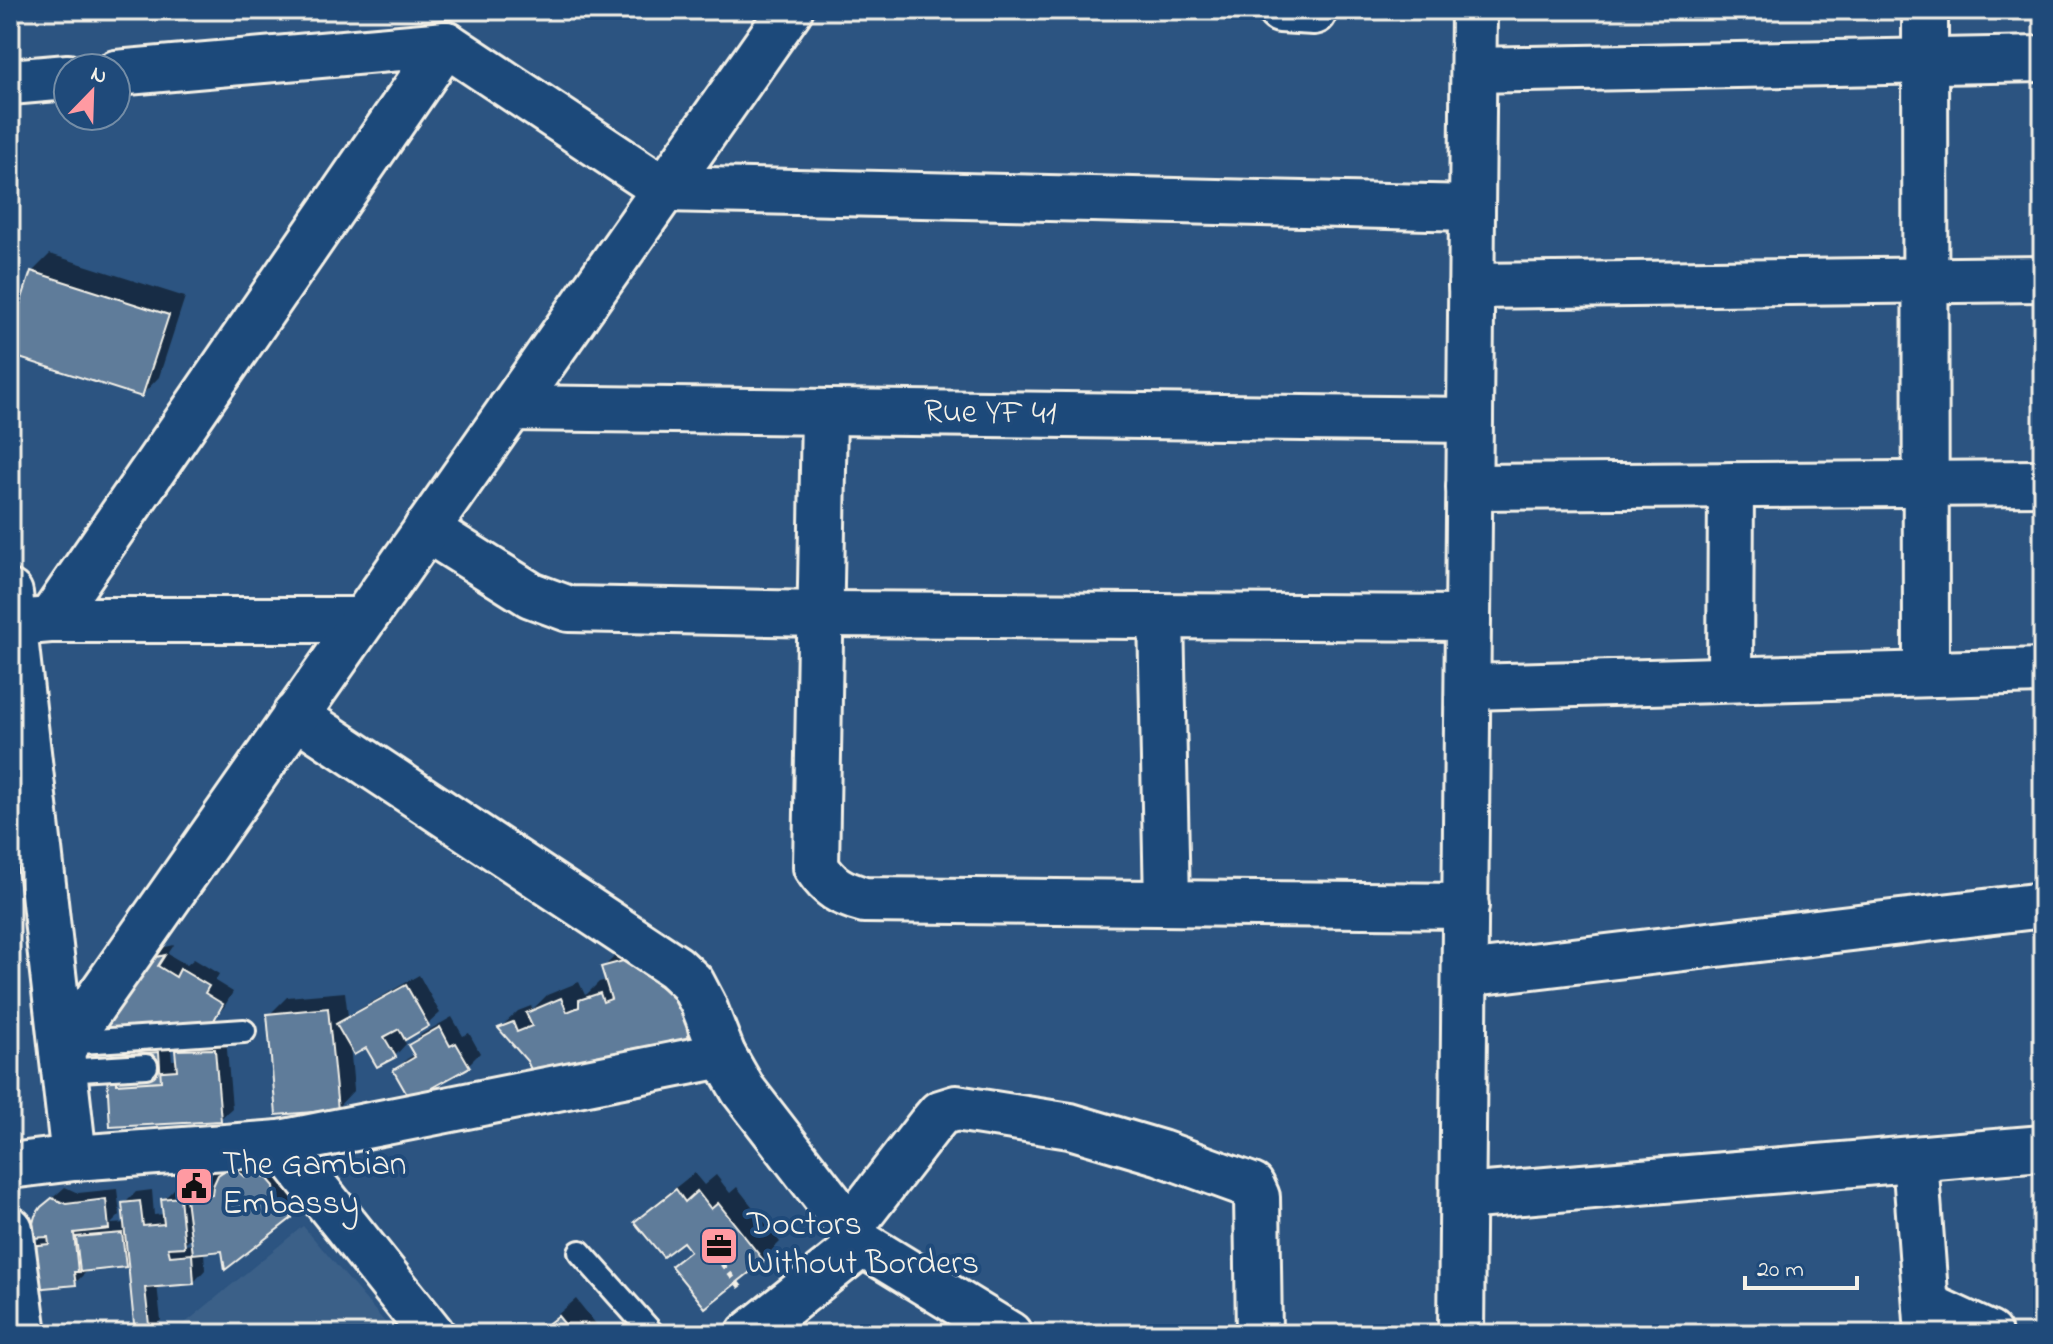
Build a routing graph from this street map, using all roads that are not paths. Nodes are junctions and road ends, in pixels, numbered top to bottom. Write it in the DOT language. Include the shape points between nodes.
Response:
graph roads {
  1 [pos="790,10"];
  2 [pos="1280,10"];
  3 [pos="1314,10"];
  4 [pos="1474,10"];
  5 [pos="1925,10"];
  6 [pos="446,44"];
  7 [pos="2043,59"];
  8 [pos="1925,62"];
  9 [pos="1474,70"];
  10 [pos="132,72"];
  11 [pos="52,78"];
  12 [pos="10,82"];
  13 [pos="664,189"];
  14 [pos="1472,208"];
  15 [pos="2043,279"];
  16 [pos="1925,281"];
  17 [pos="1471,286"];
  18 [pos="511,408"];
  19 [pos="824,413"];
  20 [pos="1470,420"];
  21 [pos="2043,483"];
  22 [pos="1926,484"];
  23 [pos="1731,485"];
  24 [pos="1469,487"];
  25 [pos="426,529"];
  26 [pos="822,614"];
  27 [pos="21,615"];
  28 [pos="1161,616"];
  29 [pos="1468,618"];
  30 [pos="362,620"];
  31 [pos="2043,671"];
  32 [pos="1926,674"];
  33 [pos="1730,679"];
  34 [pos="1468,687"];
  35 [pos="295,715"];
  36 [pos="1167,903"];
  37 [pos="2043,905"];
  38 [pos="1466,906"];
  39 [pos="1465,974"];
  40 [pos="244,1031"];
  41 [pos="64,1055"];
  42 [pos="723,1055"];
  43 [pos="146,1066"];
  44 [pos="280,1143"];
  45 [pos="2043,1148"];
  46 [pos="74,1158"];
  47 [pos="1915,1159"];
  48 [pos="10,1166"];
  49 [pos="1463,1197"];
  50 [pos="10,1229"];
  51 [pos="856,1236"];
  52 [pos="580,1252"];
  53 [pos="1927,1320"];
  54 [pos="24,1334"];
  55 [pos="432,1334"];
  56 [pos="653,1334"];
  57 [pos="749,1334"];
  58 [pos="1009,1334"];
  59 [pos="1259,1334"];
  60 [pos="1461,1334"];
  61 [pos="1989,1334"];
  1 -- 13 [label="street"];
  2 -- 3 [label="street"];
  4 -- 9 [label="street"];
  5 -- 8 [label="street"];
  6 -- 10 [label="street"];
  6 -- 13 [label="street"];
  6 -- 27 [label="street"];
  7 -- 8 [label="street"];
  8 -- 9 [label="street"];
  8 -- 16 [label="street"];
  9 -- 14 [label="street"];
  11 -- 12 [label="street"];
  13 -- 14 [label="street"];
  13 -- 18 [label="street"];
  14 -- 17 [label="street"];
  15 -- 16 [label="street"];
  16 -- 17 [label="street"];
  16 -- 22 [label="street"];
  17 -- 20 [label="street"];
  18 -- 19 [label="street, Rue YF 41"];
  18 -- 25 [label="street"];
  19 -- 20 [label="street, Rue YF 41"];
  19 -- 26 [label="street"];
  20 -- 24 [label="street"];
  21 -- 22 [label="street"];
  22 -- 23 [label="street"];
  22 -- 32 [label="street"];
  23 -- 24 [label="street"];
  23 -- 33 [label="street"];
  24 -- 29 [label="street"];
  25 -- 26 [label="street" via="531,595 569,609"];
  25 -- 30 [label="street"];
  26 -- 28 [label="street"];
  26 -- 36 [label="street" via="816,867 826,883 864,900"];
  27 -- 30 [label="street"];
  27 -- 41 [label="street"];
  28 -- 29 [label="street"];
  28 -- 36 [label="street"];
  29 -- 34 [label="street"];
  30 -- 35 [label="street"];
  31 -- 32 [label="street"];
  32 -- 33 [label="street"];
  33 -- 34 [label="street"];
  34 -- 38 [label="street"];
  35 -- 41 [label="street"];
  35 -- 42 [label="street" via="675,967 692,983"];
  36 -- 38 [label="street"];
  37 -- 39 [label="street"];
  38 -- 39 [label="street"];
  39 -- 49 [label="street"];
  40 -- 41 [label="lane"];
  41 -- 43 [label="lane"];
  41 -- 46 [label="street"];
  42 -- 44 [label="street"];
  42 -- 51 [label="street" via="743,1090"];
  44 -- 46 [label="street"];
  44 -- 55 [label="street"];
  45 -- 47 [label="street"];
  46 -- 48 [label="street"];
  47 -- 49 [label="street"];
  47 -- 53 [label="street"];
  49 -- 60 [label="street"];
  50 -- 54 [label="street"];
  51 -- 57 [label="street"];
  51 -- 58 [label="street"];
  51 -- 59 [label="street" via="940,1113 956,1108 1070,1126 1252,1186 1257,1197"];
  52 -- 56 [label="lane"];
  53 -- 61 [label="street"];
}
